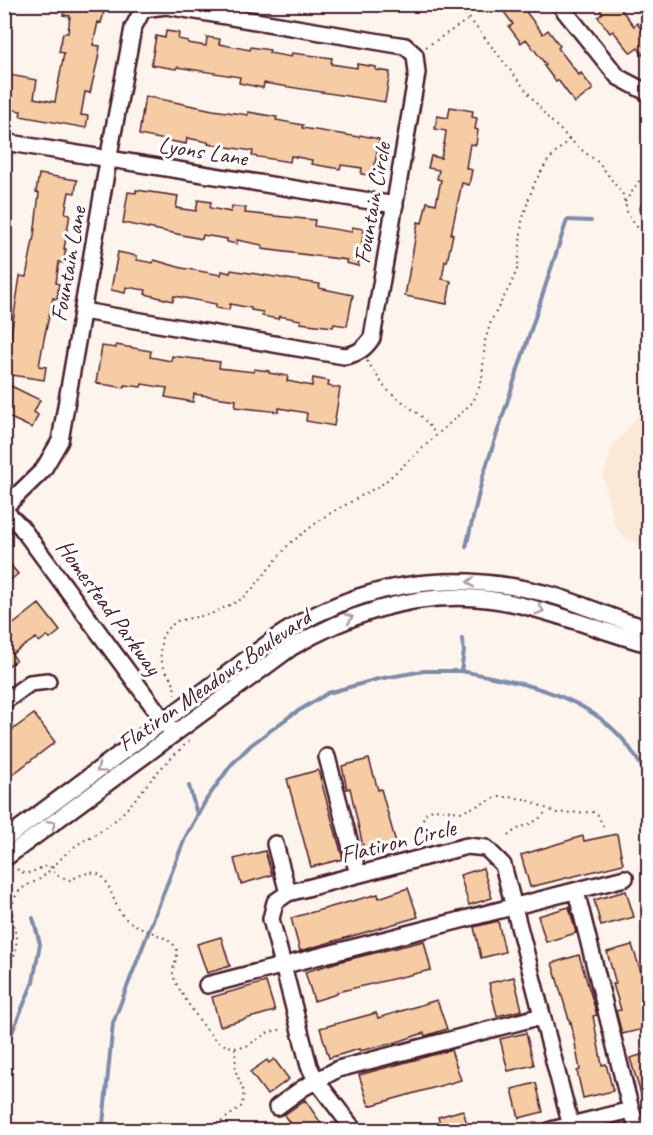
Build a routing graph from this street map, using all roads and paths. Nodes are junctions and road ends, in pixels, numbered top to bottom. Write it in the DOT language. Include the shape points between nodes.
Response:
graph roads {
  1 [pos="16,4"];
  2 [pos="458,4"];
  3 [pos="560,4"];
  4 [pos="143,9"];
  5 [pos="4,13"];
  6 [pos="470,19"];
  7 [pos="426,47"];
  8 [pos="648,93"];
  9 [pos="570,138"];
  10 [pos="4,142"];
  11 [pos="109,158"];
  12 [pos="648,163"];
  13 [pos="625,202"];
  14 [pos="395,205"];
  15 [pos="648,241"];
  16 [pos="83,311"];
  17 [pos="372,369"];
  18 [pos="436,434"];
  19 [pos="4,509"];
  20 [pos="648,628"];
  21 [pos="648,644"];
  22 [pos="48,681"];
  23 [pos="4,702"];
  24 [pos="174,702"];
  25 [pos="169,727"];
  26 [pos="196,733"];
  27 [pos="327,757"];
  28 [pos="547,810"];
  29 [pos="604,828"];
  30 [pos="508,836"];
  31 [pos="4,840"];
  32 [pos="424,842"];
  33 [pos="275,844"];
  34 [pos="10,864"];
  35 [pos="52,869"];
  36 [pos="358,874"];
  37 [pos="625,878"];
  38 [pos="576,891"];
  39 [pos="288,893"];
  40 [pos="514,906"];
  41 [pos="284,965"];
  42 [pos="4,971"];
  43 [pos="207,985"];
  44 [pos="542,1016"];
  45 [pos="284,1029"];
  46 [pos="235,1048"];
  47 [pos="316,1080"];
  48 [pos="277,1107"];
  49 [pos="632,1110"];
  50 [pos="571,1128"];
  51 [pos="210,1131"];
  52 [pos="354,1131"];
  53 [pos="551,1131"];
  54 [pos="639,1131"];
  1 -- 5 [label="path"];
  2 -- 6 [label="path"];
  3 -- 8 [label="street" via="618,77"];
  4 -- 11 [label="street, Fountain Lane" via="133,28"];
  4 -- 14 [label="street, Fountain Circle" via="166,6 405,46 415,55 418,65"];
  6 -- 7 [label="path"];
  6 -- 9 [label="path" via="548,118"];
  9 -- 13 [label="path" via="598,163"];
  9 -- 18 [label="path" via="547,162 529,198 522,221 518,267 485,341 479,392 462,413"];
  10 -- 11 [label="street, Lyons Lane"];
  11 -- 14 [label="street, Lyons Lane"];
  11 -- 16 [label="street, Fountain Lane"];
  12 -- 13 [label="path"];
  13 -- 15 [label="path" via="628,215"];
  14 -- 16 [label="street, Fountain Circle" via="372,338 355,355"];
  16 -- 19 [label="street, Fountain Lane" via="60,441 43,470"];
  17 -- 18 [label="path" via="386,389 421,416"];
  18 -- 24 [label="path" via="384,483 298,536 242,599 211,614 177,621 168,628 159,652 174,684"];
  19 -- 25 [label="street, Homestead Parkway"];
  20 -- 25 [label="street, Flatiron Meadows Boulevard, one-way" via="560,598 506,586 458,581 381,590 330,608 288,630"];
  25 -- 21 [label="street, Flatiron Meadows Boulevard, one-way" via="322,629 402,603 450,597 514,603"];
  22 -- 23 [label="street" via="30,683"];
  25 -- 31 [label="street, Flatiron Meadows Boulevard, one-way"];
  34 -- 25 [label="street, Flatiron Meadows Boulevard, one-way"];
  26 -- 35 [label="path" via="125,811 63,856"];
  27 -- 36 [label="street"];
  28 -- 29 [label="path" via="566,814 594,812"];
  28 -- 30 [label="path" via="534,824"];
  28 -- 32 [label="path" via="509,796 462,812 434,809 422,820"];
  33 -- 39 [label="street"];
  34 -- 35 [label="path" via="23,874 44,866"];
  35 -- 42 [label="path" via="16,895 11,908 16,950 13,962"];
  35 -- 46 [label="path" via="56,875 70,880 86,873 100,874 126,919 174,945 178,951 172,975 179,989 206,1031 217,1041"];
  36 -- 39 [label="street, Flatiron Circle"];
  36 -- 40 [label="street, Flatiron Circle" via="467,846 486,848 503,865"];
  37 -- 38 [label="street"];
  38 -- 40 [label="street"];
  38 -- 49 [label="street"];
  39 -- 41 [label="street" via="275,902 272,919"];
  40 -- 41 [label="street"];
  40 -- 44 [label="street, Flatiron Circle"];
  41 -- 43 [label="street"];
  41 -- 47 [label="street"];
  44 -- 47 [label="street" via="338,1069"];
  44 -- 50 [label="street, Flatiron Circle"];
  45 -- 46 [label="path"];
  46 -- 51 [label="path" via="236,1072 245,1100"];
  47 -- 48 [label="street"];
  47 -- 52 [label="street"];
  49 -- 50 [label="street"];
  49 -- 54 [label="street"];
  50 -- 53 [label="street"];
}
